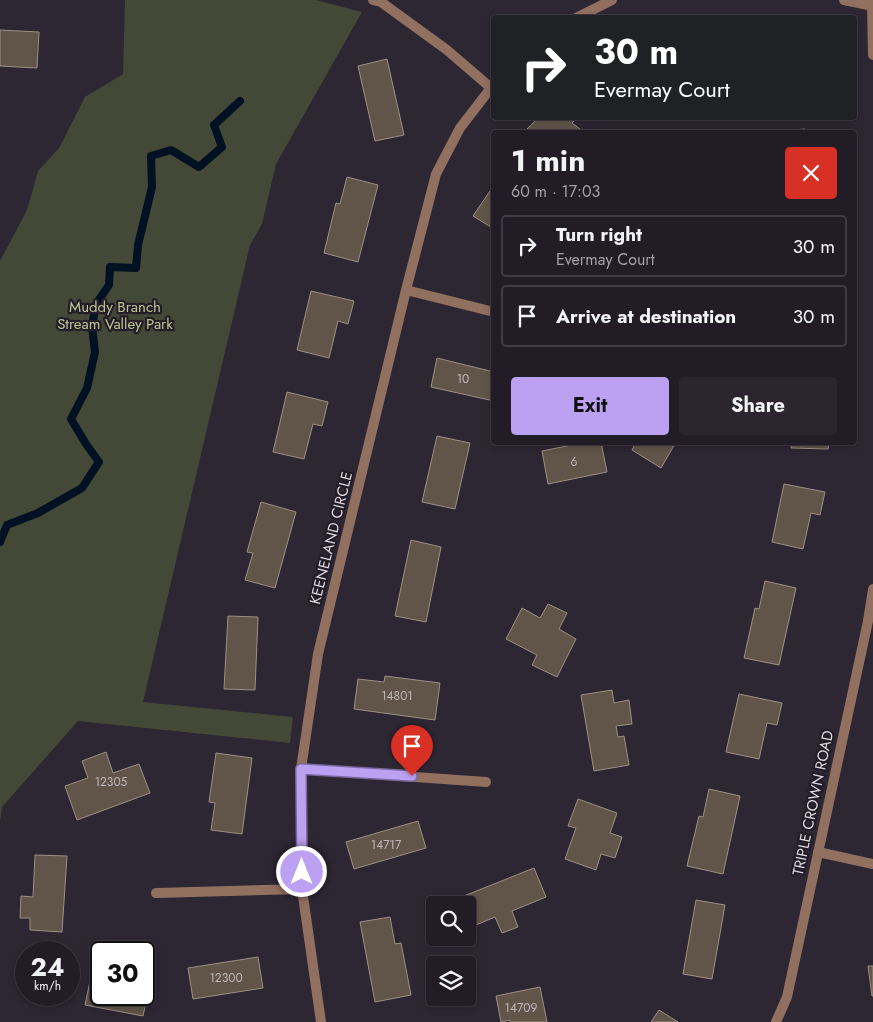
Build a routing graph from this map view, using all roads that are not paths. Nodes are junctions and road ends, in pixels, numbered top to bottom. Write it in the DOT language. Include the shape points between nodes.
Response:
graph roads {
  1 [pos="373,0"];
  2 [pos="612,0"];
  3 [pos="844,0"];
  4 [pos="873,4"];
  5 [pos="582,15"];
  6 [pos="873,56"];
  7 [pos="491,85"];
  8 [pos="491,87"];
  9 [pos="406,290"];
  10 [pos="491,311"];
  11 [pos="873,589"];
  12 [pos="301,769"];
  13 [pos="486,782"];
  14 [pos="818,852"];
  15 [pos="873,864"];
  16 [pos="302,889"];
  17 [pos="156,893"];
  18 [pos="321,1022"];
  19 [pos="776,1022"];
  1 -- 7 [label="street" via="381,2"];
  2 -- 5 [label="street"];
  3 -- 4 [label="street"];
  4 -- 6 [label="street"];
  8 -- 9 [label="street, KEENELAND CIRCLE" via="460,128 436,174"];
  9 -- 10 [label="street"];
  9 -- 12 [label="street, KEENELAND CIRCLE" via="318,654"];
  11 -- 14 [label="street, TRIPLE CROWN ROAD"];
  12 -- 13 [label="street"];
  12 -- 16 [label="street, KEENELAND CIRCLE"];
  14 -- 15 [label="street"];
  14 -- 19 [label="street, TRIPLE CROWN ROAD" via="787,997"];
  16 -- 17 [label="street"];
  16 -- 18 [label="street, KEENELAND CIRCLE"];
}
